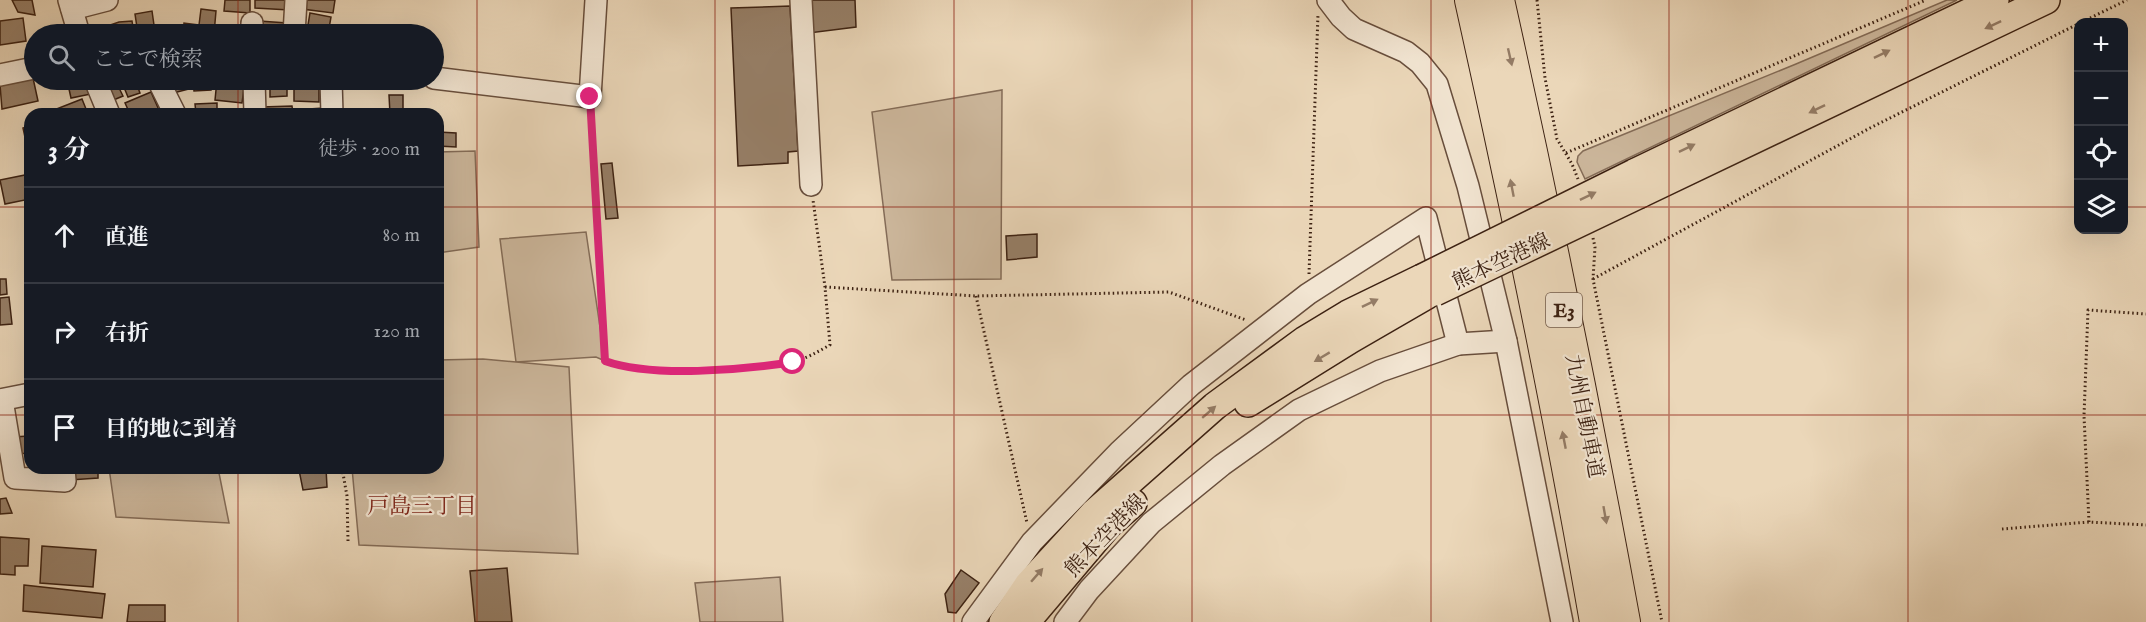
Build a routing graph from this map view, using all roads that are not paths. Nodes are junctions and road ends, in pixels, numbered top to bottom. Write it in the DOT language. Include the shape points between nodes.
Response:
graph roads {
  1 [pos="107,0"];
  2 [pos="296,0"];
  3 [pos="596,0"];
  4 [pos="801,0"];
  5 [pos="1471,0"];
  6 [pos="1498,0"];
  7 [pos="1995,0"];
  8 [pos="2046,0"];
  9 [pos="71,4"];
  10 [pos="1325,4"];
  11 [pos="77,24"];
  12 [pos="295,24"];
  13 [pos="24,70"];
  14 [pos="0,75"];
  15 [pos="444,79"];
  16 [pos="100,90"];
  17 [pos="163,90"];
  18 [pos="254,90"];
  19 [pos="331,90"];
  20 [pos="107,108"];
  21 [pos="172,108"];
  22 [pos="255,108"];
  23 [pos="332,108"];
  24 [pos="1637,184"];
  25 [pos="811,185"];
  26 [pos="1424,287"];
  27 [pos="1506,341"];
  28 [pos="1458,344"];
  29 [pos="24,395"];
  30 [pos="1,400"];
  31 [pos="64,474"];
  32 [pos="973,622"];
  33 [pos="1003,622"];
  34 [pos="1026,622"];
  35 [pos="1065,622"];
  36 [pos="1562,622"];
  37 [pos="1596,622"];
  38 [pos="1624,622"];
  1 -- 9 [label="street"];
  2 -- 12 [label="street"];
  3 -- 15 [label="street" via="590,97"];
  4 -- 25 [label="street"];
  37 -- 5 [label="highway, 九州自動車道 / E3, one-way" via="1564,440"];
  6 -- 38 [label="highway, 九州自動車道 / E3, one-way" via="1540,191"];
  24 -- 7 [label="main road, 熊本空港線, one-way"];
  8 -- 24 [label="main road, 熊本空港線, one-way"];
  9 -- 11 [label="street"];
  10 -- 27 [label="street" via="1354,29 1407,52 1437,84 1468,186"];
  13 -- 14 [label="street"];
  16 -- 20 [label="street"];
  17 -- 21 [label="street"];
  18 -- 22 [label="street"];
  19 -- 23 [label="street"];
  24 -- 26 [label="main road, 熊本空港線, bridge"];
  33 -- 26 [label="main road, 熊本空港線, one-way" via="1028,585 1095,512 1215,406 1305,340 1348,314"];
  26 -- 34 [label="main road, 熊本空港線, one-way" via="1258,396 1196,446 1108,525"];
  27 -- 28 [label="street"];
  27 -- 36 [label="street"];
  28 -- 32 [label="street" via="1426,218 1308,294 1191,385 1032,542"];
  28 -- 35 [label="street" via="1380,371 1299,410 1222,465 1151,523"];
  29 -- 30 [label="street"];
  30 -- 31 [label="street" via="15,478 65,481"];
}
